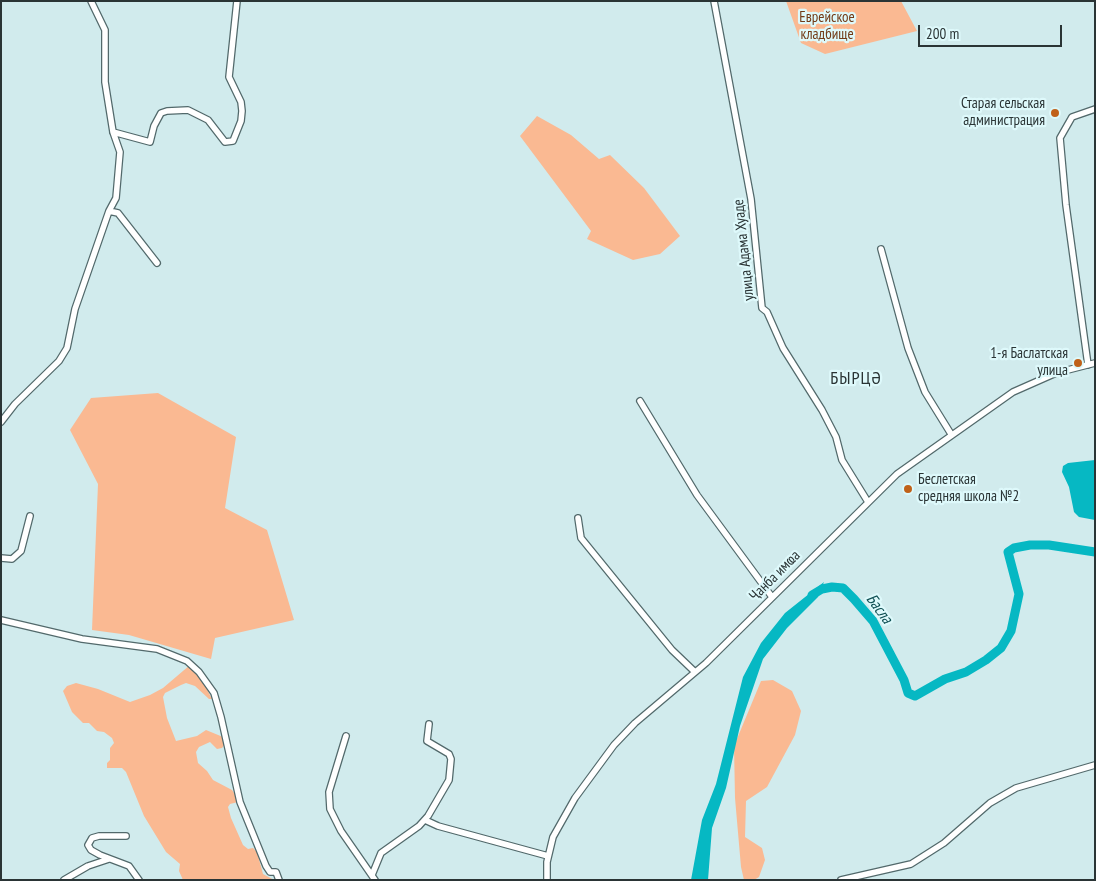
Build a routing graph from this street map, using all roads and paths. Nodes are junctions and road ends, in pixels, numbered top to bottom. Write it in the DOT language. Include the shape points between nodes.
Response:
graph roads {
  1 [pos="91,1"];
  2 [pos="237,1"];
  3 [pos="714,1"];
  4 [pos="1095,109"];
  5 [pos="114,132"];
  6 [pos="109,211"];
  7 [pos="881,249"];
  8 [pos="158,263"];
  9 [pos="1095,363"];
  10 [pos="1088,364"];
  11 [pos="640,402"];
  12 [pos="1,422"];
  13 [pos="951,434"];
  14 [pos="868,502"];
  15 [pos="30,516"];
  16 [pos="578,518"];
  17 [pos="1,558"];
  18 [pos="772,597"];
  19 [pos="1,620"];
  20 [pos="695,672"];
  21 [pos="429,724"];
  22 [pos="346,736"];
  23 [pos="1095,765"];
  24 [pos="425,820"];
  25 [pos="126,836"];
  26 [pos="548,856"];
  27 [pos="109,859"];
  28 [pos="373,878"];
  29 [pos="64,880"];
  30 [pos="139,880"];
  31 [pos="280,880"];
  32 [pos="547,880"];
  33 [pos="842,880"];
  1 -- 5 [label="street" via="105,30 105,82"];
  2 -- 5 [label="street" via="229,77 242,111 233,141 225,142 208,120 188,110 161,113 150,142"];
  3 -- 14 [label="street, улица Адама Хуаде" via="751,199 762,308 822,410 836,437 842,460"];
  4 -- 10 [label="street" via="1072,117 1060,138"];
  5 -- 6 [label="street" via="120,152 119,169 116,198"];
  6 -- 8 [label="street" via="118,213"];
  6 -- 12 [label="street" via="75,308 67,348 59,361"];
  7 -- 13 [label="street" via="908,348 925,392"];
  9 -- 10 [label="street, Ҷанба имҩа"];
  10 -- 13 [label="street, Ҷанба имҩа" via="1025,385"];
  11 -- 18 [label="street" via="697,495"];
  13 -- 14 [label="street, Ҷанба имҩа" via="897,474"];
  14 -- 18 [label="street, Ҷанба имҩа"];
  15 -- 17 [label="street" via="21,551 12,559"];
  16 -- 20 [label="street" via="581,538 672,650"];
  18 -- 20 [label="street, Ҷанба имҩа"];
  19 -- 31 [label="street" via="82,640 157,649 186,661 199,672 214,694 240,802 266,866 270,872 276,872"];
  20 -- 26 [label="street, Ҷанба имҩа" via="614,745 575,798 553,837"];
  21 -- 24 [label="street" via="427,741 449,754 451,767 444,792"];
  22 -- 28 [label="street" via="329,792 330,809"];
  23 -- 33 [label="street" via="1016,788 911,864"];
  24 -- 26 [label="street"];
  24 -- 28 [label="street" via="381,853"];
  25 -- 27 [label="street" via="100,836 89,841 91,850"];
  26 -- 32 [label="street, Ҷанба имҩа"];
  27 -- 29 [label="street" via="88,866"];
  27 -- 30 [label="street" via="129,866"];
}
